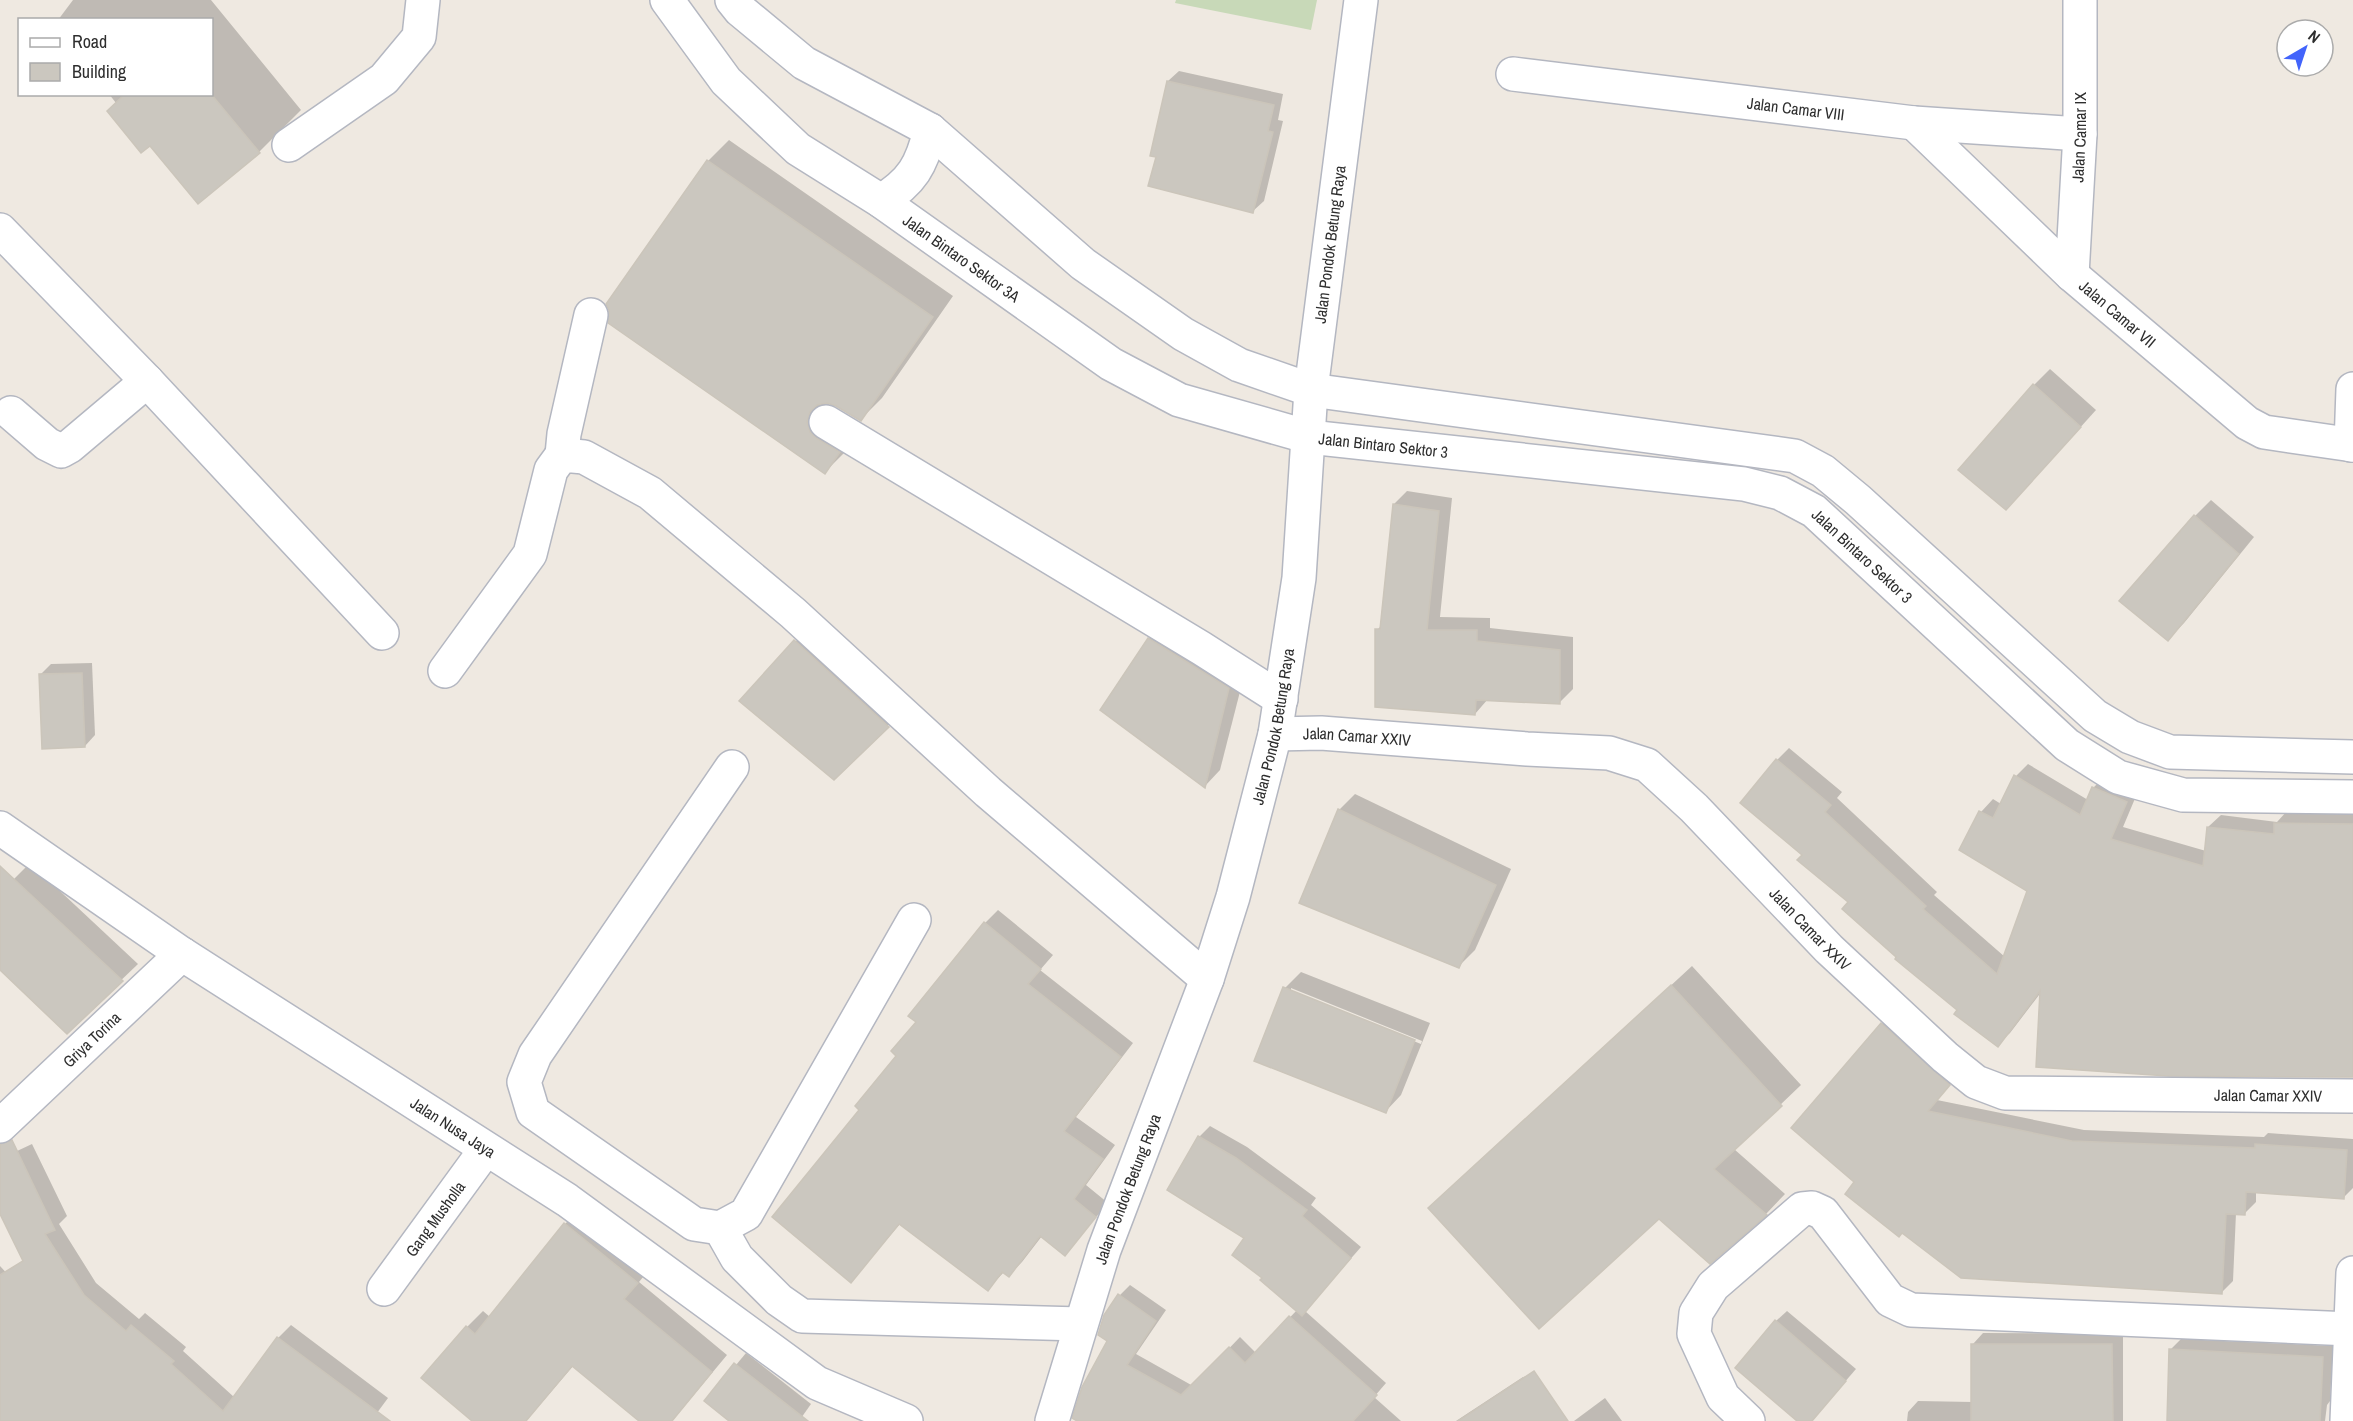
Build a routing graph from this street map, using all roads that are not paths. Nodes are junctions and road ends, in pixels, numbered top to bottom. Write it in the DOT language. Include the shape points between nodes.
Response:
graph roads {
  1 [pos="423,0"];
  2 [pos="667,0"];
  3 [pos="732,0"];
  4 [pos="1361,0"];
  5 [pos="2080,0"];
  6 [pos="1513,74"];
  7 [pos="1914,123"];
  8 [pos="930,130"];
  9 [pos="2080,134"];
  10 [pos="289,145"];
  11 [pos="881,201"];
  12 [pos="0,230"];
  13 [pos="2072,275"];
  14 [pos="591,315"];
  15 [pos="147,381"];
  16 [pos="2353,389"];
  17 [pos="1311,390"];
  18 [pos="11,413"];
  19 [pos="826,423"];
  20 [pos="1309,437"];
  21 [pos="2352,445"];
  22 [pos="562,455"];
  23 [pos="382,633"];
  24 [pos="445,671"];
  25 [pos="1281,699"];
  26 [pos="1275,734"];
  27 [pos="2353,757"];
  28 [pos="732,767"];
  29 [pos="2353,797"];
  30 [pos="0,828"];
  31 [pos="914,920"];
  32 [pos="182,954"];
  33 [pos="1207,979"];
  34 [pos="2353,1096"];
  35 [pos="0,1126"];
  36 [pos="486,1149"];
  37 [pos="720,1228"];
  38 [pos="2353,1273"];
  39 [pos="384,1288"];
  40 [pos="1080,1324"];
  41 [pos="2351,1329"];
  42 [pos="906,1421"];
  43 [pos="1052,1421"];
  44 [pos="1748,1421"];
  45 [pos="2347,1421"];
  1 -- 10 [label="street" via="419,37 384,79"];
  2 -- 11 [label="street, Jalan Bintaro Sektor 3A" via="726,81 790,142"];
  3 -- 8 [label="street" via="804,63"];
  4 -- 17 [label="street, Jalan Pondok Betung Raya"];
  5 -- 9 [label="street, Jalan Camar IX"];
  6 -- 7 [label="street, Jalan Camar VIII"];
  7 -- 9 [label="street, Jalan Camar VIII"];
  7 -- 13 [label="street, Jalan Camar VII"];
  8 -- 11 [label="street" via="915,173 900,190"];
  8 -- 17 [label="street" via="1083,264 1182,333 1239,365"];
  9 -- 13 [label="street, Jalan Camar IX"];
  11 -- 20 [label="street, Jalan Bintaro Sektor 3A" via="1112,364 1179,400"];
  12 -- 15 [label="street"];
  13 -- 21 [label="street, Jalan Camar VII" via="2247,423 2264,432"];
  14 -- 22 [label="street"];
  15 -- 18 [label="street" via="61,451"];
  15 -- 23 [label="street"];
  16 -- 21 [label="street"];
  17 -- 20 [label="street, Jalan Pondok Betung Raya"];
  17 -- 27 [label="street" via="1795,456 1824,471 1858,500 2095,716 2130,736 2170,752"];
  19 -- 25 [label="street"];
  20 -- 25 [label="street, Jalan Pondok Betung Raya" via="1299,578"];
  20 -- 29 [label="street, Jalan Bintaro Sektor 3" via="1744,484 1780,493 1814,511 2067,746 2118,777 2183,795"];
  22 -- 24 [label="street" via="551,470 530,554"];
  22 -- 33 [label="street" via="584,457 650,493 793,613 988,792"];
  25 -- 26 [label="street, Jalan Pondok Betung Raya"];
  26 -- 33 [label="street, Jalan Pondok Betung Raya" via="1233,897"];
  26 -- 34 [label="street, Jalan Camar XXIV" via="1321,733 1609,753 1647,765 1694,808 1828,949 1945,1057 1976,1082 2005,1093"];
  28 -- 37 [label="street" via="535,1055 524,1082 533,1112 694,1224"];
  30 -- 32 [label="street, Jalan Nusa Jaya"];
  31 -- 37 [label="street" via="746,1214"];
  32 -- 35 [label="street, Griya Torina"];
  32 -- 36 [label="street, Jalan Nusa Jaya"];
  33 -- 40 [label="street, Jalan Pondok Betung Raya" via="1104,1250"];
  36 -- 39 [label="street, Gang Musholla"];
  36 -- 42 [label="street, Jalan Nusa Jaya" via="567,1200 817,1383"];
  37 -- 40 [label="street" via="737,1258 779,1300 802,1316"];
  38 -- 41 [label="street"];
  40 -- 43 [label="street, Jalan Pondok Betung Raya"];
  41 -- 44 [label="street" via="1911,1310 1890,1300 1823,1213 1802,1209 1713,1286 1696,1313 1694,1334 1723,1397"];
  41 -- 45 [label="street"];
}
